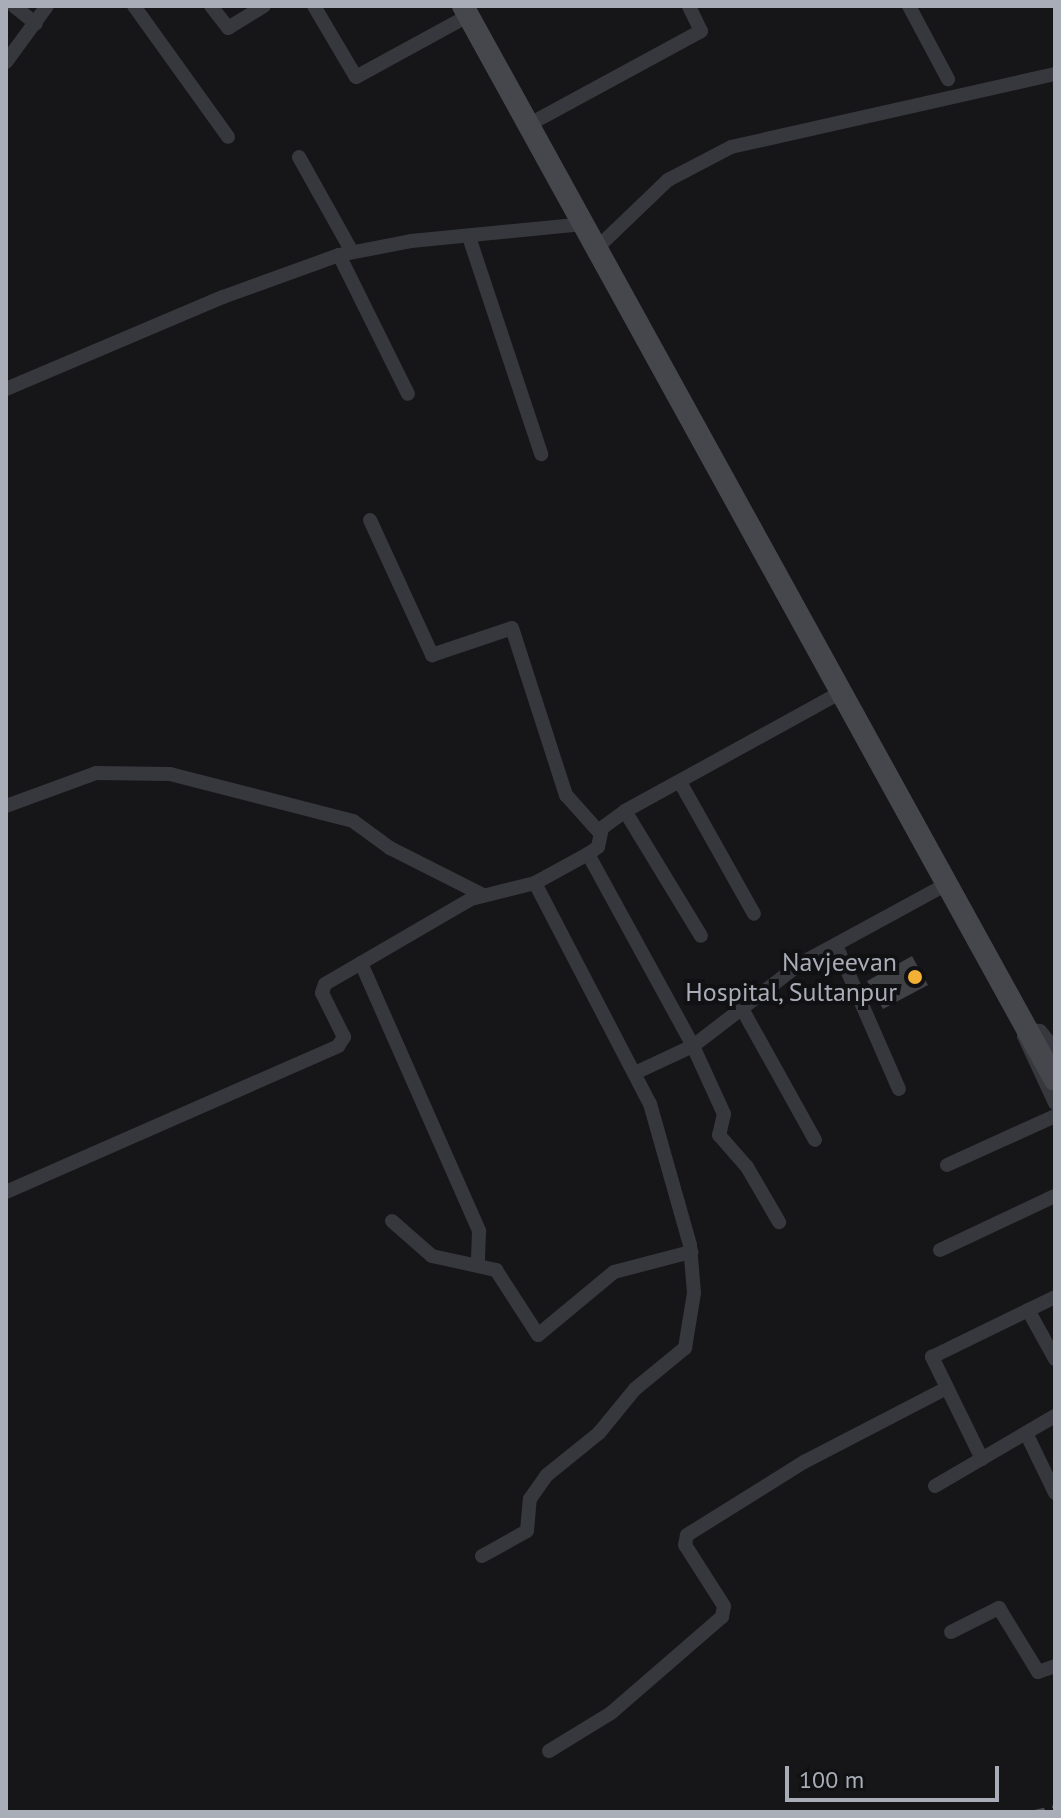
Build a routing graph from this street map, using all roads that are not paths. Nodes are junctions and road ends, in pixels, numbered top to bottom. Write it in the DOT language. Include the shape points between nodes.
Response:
graph roads {
  1 [pos="14,6"];
  2 [pos="47,6"];
  3 [pos="134,6"];
  4 [pos="211,6"];
  5 [pos="264,6"];
  6 [pos="314,6"];
  7 [pos="689,6"];
  8 [pos="909,6"];
  9 [pos="465,11"];
  10 [pos="36,24"];
  11 [pos="6,62"];
  12 [pos="1055,74"];
  13 [pos="948,79"];
  14 [pos="528,125"];
  15 [pos="228,137"];
  16 [pos="299,157"];
  17 [pos="583,224"];
  18 [pos="469,237"];
  19 [pos="596,249"];
  20 [pos="345,254"];
  21 [pos="6,389"];
  22 [pos="408,394"];
  23 [pos="541,454"];
  24 [pos="370,520"];
  25 [pos="840,693"];
  26 [pos="680,782"];
  27 [pos="6,806"];
  28 [pos="625,811"];
  29 [pos="600,833"];
  30 [pos="588,854"];
  31 [pos="535,883"];
  32 [pos="947,884"];
  33 [pos="481,894"];
  34 [pos="754,914"];
  35 [pos="701,936"];
  36 [pos="836,945"];
  37 [pos="361,963"];
  38 [pos="741,1007"];
  39 [pos="1040,1042"];
  40 [pos="693,1046"];
  41 [pos="635,1073"];
  42 [pos="1055,1080"];
  43 [pos="899,1089"];
  44 [pos="1055,1103"];
  45 [pos="1055,1116"];
  46 [pos="815,1140"];
  47 [pos="947,1165"];
  48 [pos="6,1192"];
  49 [pos="1055,1196"];
  50 [pos="392,1221"];
  51 [pos="779,1222"];
  52 [pos="940,1250"];
  53 [pos="691,1252"];
  54 [pos="478,1263"];
  55 [pos="1055,1297"];
  56 [pos="1028,1310"];
  57 [pos="1055,1359"];
  58 [pos="947,1388"];
  59 [pos="1055,1416"];
  60 [pos="1026,1433"];
  61 [pos="982,1459"];
  62 [pos="935,1486"];
  63 [pos="1055,1493"];
  64 [pos="482,1556"];
  65 [pos="951,1632"];
  66 [pos="1055,1666"];
  67 [pos="549,1751"];
  1 -- 10 [label="street"];
  2 -- 10 [label="street"];
  3 -- 15 [label="street"];
  4 -- 5 [label="street" via="228,28"];
  6 -- 9 [label="street" via="356,77"];
  7 -- 14 [label="street" via="701,31"];
  8 -- 13 [label="street"];
  9 -- 14 [label="street"];
  10 -- 11 [label="street"];
  12 -- 19 [label="street" via="731,147 668,180"];
  14 -- 17 [label="street"];
  16 -- 20 [label="street"];
  17 -- 18 [label="street"];
  17 -- 19 [label="street"];
  18 -- 20 [label="street"];
  18 -- 23 [label="street"];
  19 -- 25 [label="street"];
  20 -- 21 [label="street" via="223,297"];
  20 -- 22 [label="street"];
  24 -- 29 [label="street" via="432,655 512,628 566,795"];
  25 -- 26 [label="street"];
  25 -- 32 [label="street"];
  26 -- 28 [label="street"];
  26 -- 34 [label="street"];
  27 -- 33 [label="street" via="74,777 119,771 170,774 353,821 390,848"];
  28 -- 29 [label="street"];
  28 -- 35 [label="street"];
  29 -- 30 [label="street" via="598,847"];
  30 -- 31 [label="street"];
  30 -- 40 [label="street"];
  31 -- 33 [label="street"];
  31 -- 41 [label="street"];
  32 -- 36 [label="street"];
  32 -- 39 [label="street"];
  33 -- 37 [label="street"];
  36 -- 38 [label="street"];
  36 -- 43 [label="street"];
  37 -- 48 [label="street" via="322,988 344,1037 338,1046"];
  37 -- 54 [label="street" via="479,1231"];
  38 -- 40 [label="street"];
  38 -- 46 [label="street"];
  39 -- 42 [label="street"];
  39 -- 44 [label="street" via="1025,1048"];
  40 -- 41 [label="street"];
  40 -- 51 [label="street" via="724,1114 719,1135 743,1161"];
  41 -- 53 [label="street" via="654,1116"];
  45 -- 47 [label="street"];
  49 -- 52 [label="street"];
  50 -- 54 [label="street" via="432,1256"];
  53 -- 54 [label="street" via="614,1272 538,1335 496,1270"];
  53 -- 64 [label="street" via="694,1293 685,1348 627,1395 599,1433 547,1475 530,1499 527,1531"];
  55 -- 56 [label="street"];
  56 -- 57 [label="street"];
  56 -- 58 [label="street" via="934,1354"];
  58 -- 61 [label="street"];
  58 -- 67 [label="street" via="804,1462 687,1535 685,1545 724,1606 722,1617 611,1713"];
  59 -- 60 [label="street"];
  60 -- 61 [label="street"];
  60 -- 63 [label="street"];
  61 -- 62 [label="street"];
  65 -- 66 [label="street" via="999,1608 1038,1672"];
}
